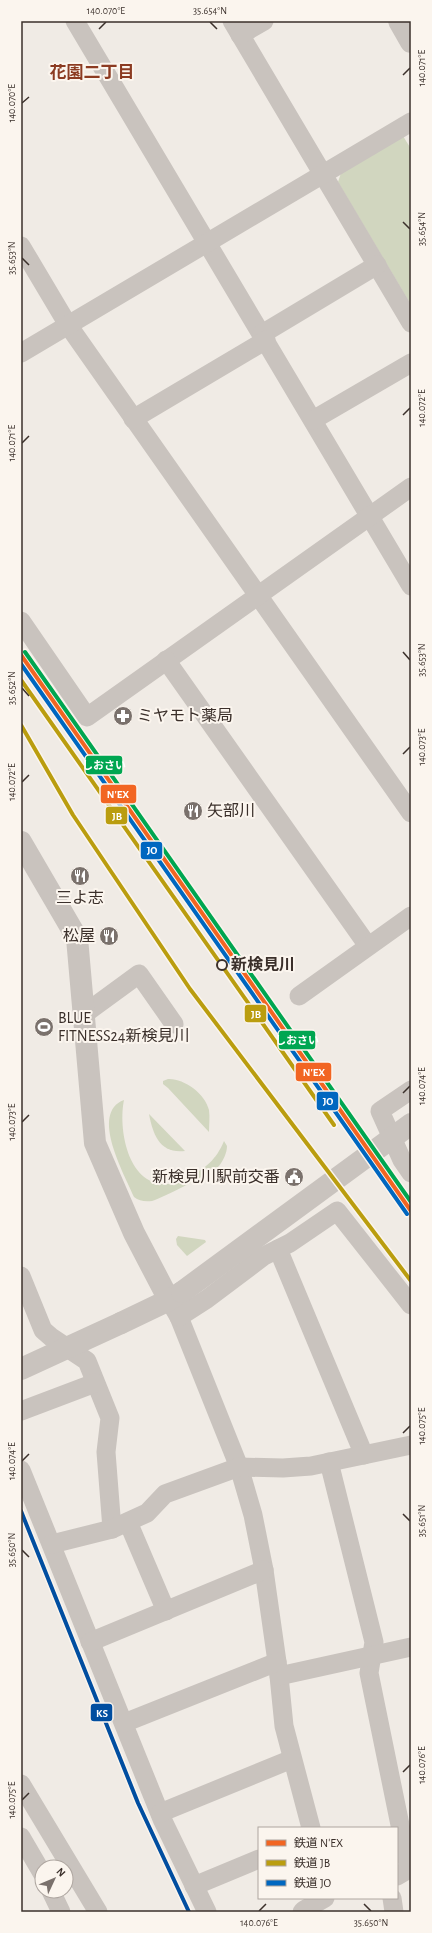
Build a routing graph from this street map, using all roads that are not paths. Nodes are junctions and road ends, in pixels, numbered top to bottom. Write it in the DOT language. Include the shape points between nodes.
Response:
graph roads {
  1 [pos="75,21"];
  2 [pos="264,21"];
  3 [pos="399,21"];
  4 [pos="236,28"];
  5 [pos="411,42"];
  6 [pos="411,122"];
  7 [pos="324,175"];
  8 [pos="207,243"];
  9 [pos="21,246"];
  10 [pos="377,265"];
  11 [pos="411,323"];
  12 [pos="68,325"];
  13 [pos="264,337"];
  14 [pos="21,353"];
  15 [pos="411,363"];
  16 [pos="133,419"];
  17 [pos="313,420"];
  18 [pos="411,487"];
  19 [pos="370,515"];
  20 [pos="411,586"];
  21 [pos="257,594"];
  22 [pos="21,621"];
  23 [pos="166,660"];
  24 [pos="411,812"];
  25 [pos="21,842"];
  26 [pos="411,916"];
  27 [pos="368,946"];
  28 [pos="299,996"];
  29 [pos="84,1015"];
  30 [pos="174,1024"];
  31 [pos="411,1090"];
  32 [pos="411,1124"];
  33 [pos="408,1162"];
  34 [pos="278,1249"];
  35 [pos="21,1276"];
  36 [pos="177,1303"];
  37 [pos="411,1305"];
  38 [pos="21,1369"];
  39 [pos="95,1383"];
  40 [pos="21,1411"];
  41 [pos="411,1445"];
  42 [pos="364,1455"];
  43 [pos="329,1462"];
  44 [pos="239,1467"];
  45 [pos="21,1470"];
  46 [pos="120,1525"];
  47 [pos="52,1544"];
  48 [pos="264,1570"];
  49 [pos="166,1611"];
  50 [pos="90,1642"];
  51 [pos="411,1647"];
  52 [pos="372,1655"];
  53 [pos="278,1669"];
  54 [pos="124,1723"];
  55 [pos="292,1758"];
  56 [pos="21,1785"];
  57 [pos="160,1813"];
  58 [pos="311,1827"];
  59 [pos="21,1837"];
  60 [pos="408,1848"];
  61 [pos="34,1859"];
  62 [pos="258,1859"];
  63 [pos="398,1875"];
  64 [pos="194,1886"];
  65 [pos="55,1899"];
  66 [pos="323,1899"];
  67 [pos="392,1899"];
  68 [pos="61,1912"];
  69 [pos="98,1912"];
  70 [pos="207,1912"];
  71 [pos="302,1912"];
  72 [pos="394,1912"];
  1 -- 8 [label="street"];
  2 -- 4 [label="street"];
  3 -- 5 [label="street"];
  4 -- 7 [label="street"];
  6 -- 7 [label="street"];
  7 -- 8 [label="street"];
  7 -- 10 [label="street"];
  8 -- 12 [label="street"];
  8 -- 13 [label="street"];
  9 -- 12 [label="street"];
  10 -- 11 [label="street"];
  10 -- 13 [label="street"];
  12 -- 14 [label="street"];
  12 -- 16 [label="street"];
  13 -- 16 [label="street"];
  13 -- 17 [label="street"];
  15 -- 17 [label="street"];
  16 -- 21 [label="street"];
  17 -- 19 [label="street"];
  18 -- 19 [label="street"];
  19 -- 20 [label="street"];
  19 -- 21 [label="street"];
  21 -- 23 [label="street"];
  21 -- 24 [label="street"];
  22 -- 23 [label="street" via="87,717"];
  23 -- 27 [label="street"];
  25 -- 29 [label="street" via="77,938"];
  26 -- 27 [label="street"];
  27 -- 28 [label="street"];
  29 -- 30 [label="street" via="139,974"];
  29 -- 36 [label="street" via="95,1143 134,1233"];
  31 -- 33 [label="street" via="380,1111"];
  32 -- 36 [label="street, bridge"];
  34 -- 36 [label="street" via="264,1256 207,1299"];
  34 -- 37 [label="street" via="337,1211"];
  34 -- 42 [label="street"];
  35 -- 39 [label="street" via="43,1330 87,1361"];
  36 -- 38 [label="street, bridge" via="121,1323"];
  36 -- 44 [label="street"];
  39 -- 40 [label="street"];
  39 -- 46 [label="street" via="110,1418 106,1452"];
  41 -- 42 [label="street"];
  42 -- 43 [label="street"];
  43 -- 44 [label="street" via="283,1468"];
  43 -- 52 [label="street" via="374,1642"];
  44 -- 46 [label="street" via="165,1494 147,1513"];
  44 -- 48 [label="street" via="253,1514"];
  45 -- 47 [label="street"];
  46 -- 47 [label="street"];
  46 -- 49 [label="street"];
  47 -- 50 [label="street"];
  48 -- 49 [label="street"];
  48 -- 53 [label="street"];
  49 -- 50 [label="street"];
  50 -- 54 [label="street"];
  51 -- 52 [label="street"];
  52 -- 53 [label="street"];
  52 -- 60 [label="street" via="369,1673"];
  53 -- 54 [label="street"];
  53 -- 55 [label="street" via="284,1726"];
  54 -- 57 [label="street"];
  55 -- 57 [label="street"];
  55 -- 58 [label="street"];
  56 -- 69 [label="street"];
  57 -- 64 [label="street"];
  59 -- 61 [label="street"];
  60 -- 63 [label="street" via="409,1869"];
  62 -- 64 [label="street"];
  64 -- 70 [label="street"];
  65 -- 68 [label="street"];
  66 -- 71 [label="street"];
  67 -- 72 [label="street"];
}
